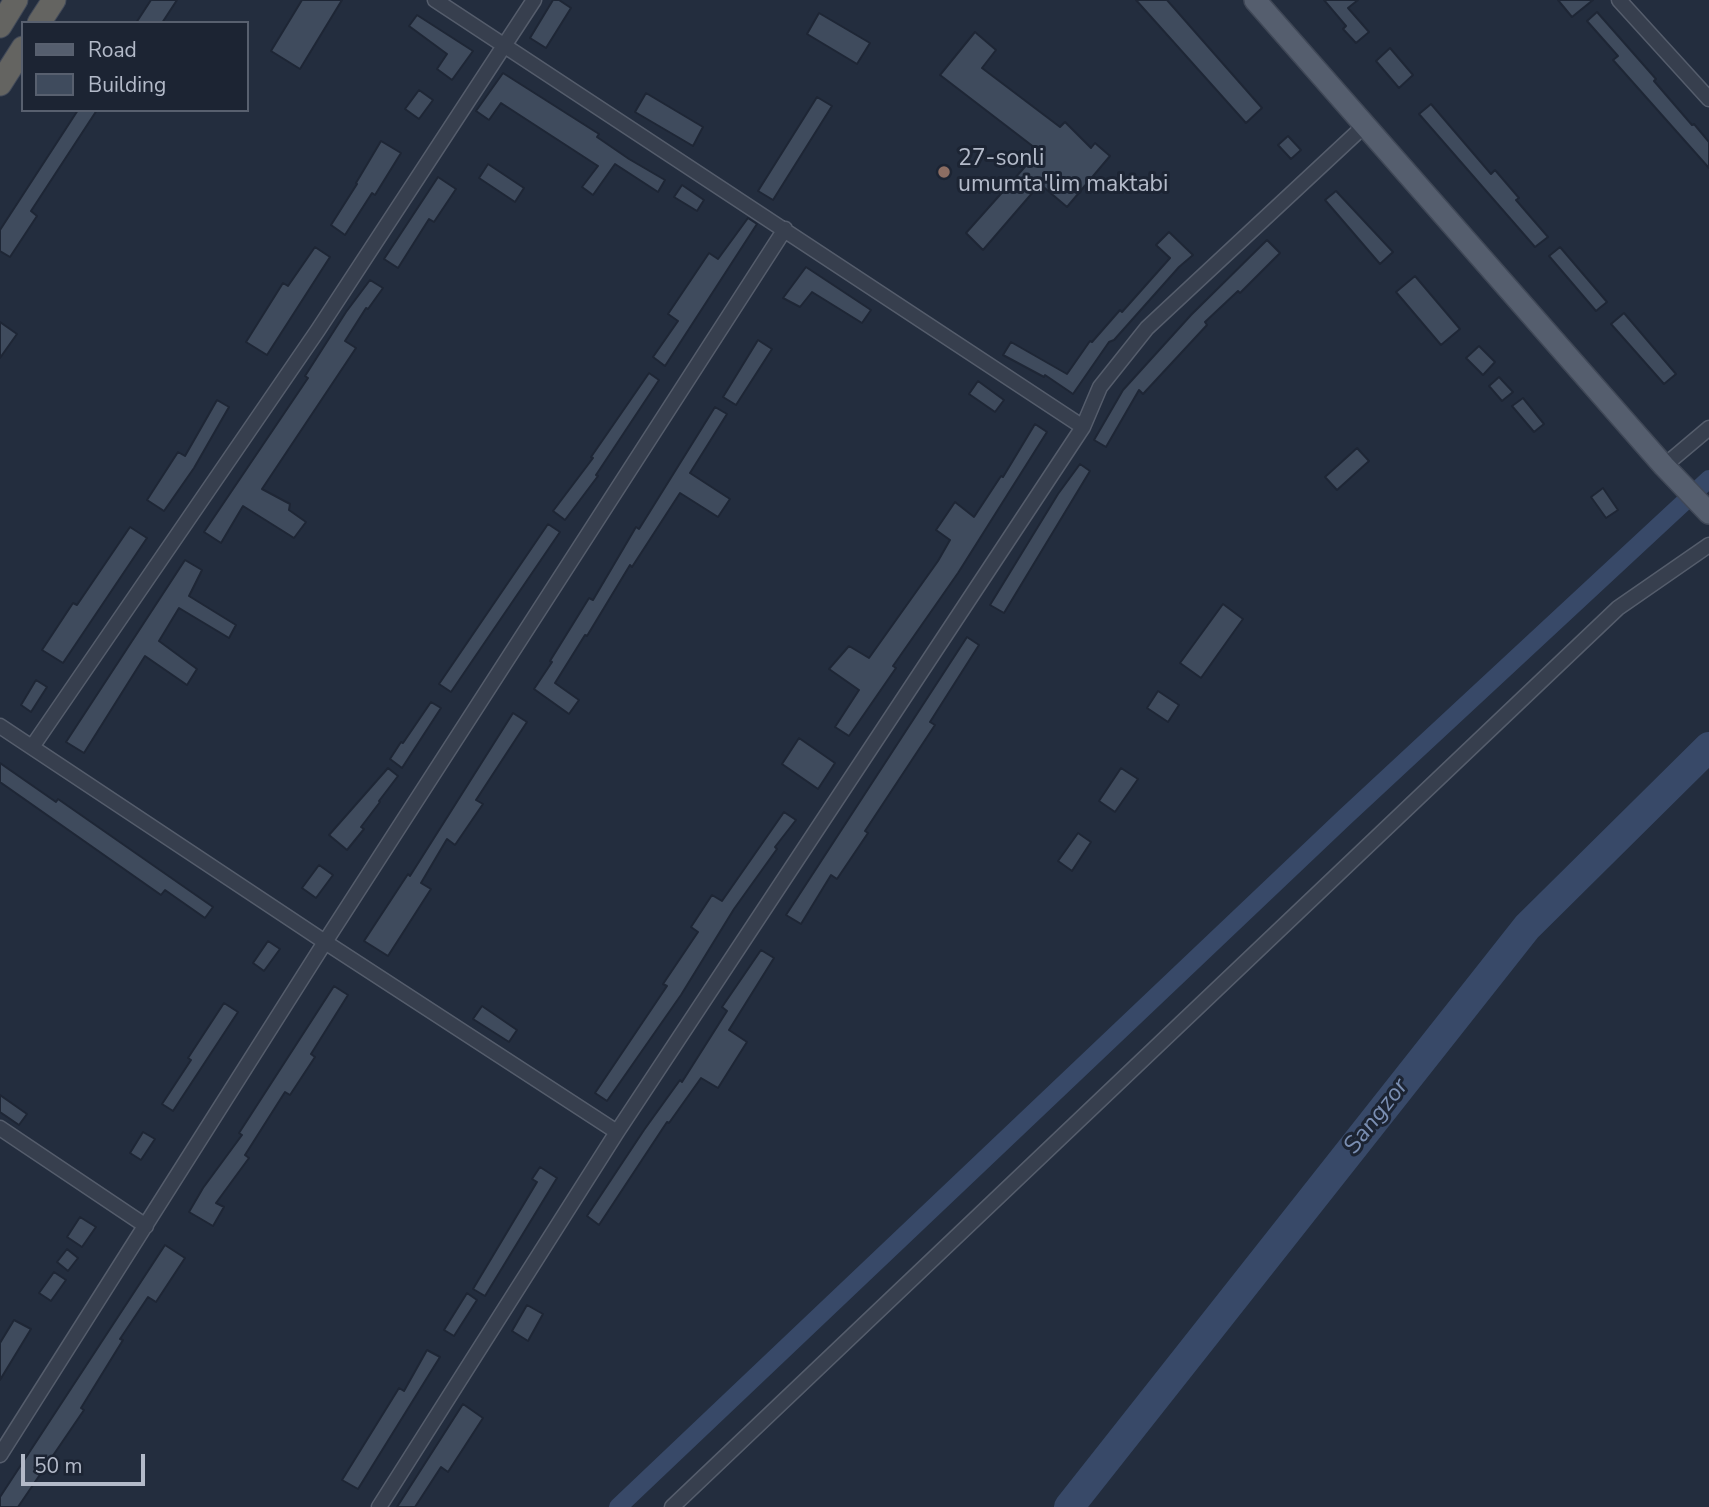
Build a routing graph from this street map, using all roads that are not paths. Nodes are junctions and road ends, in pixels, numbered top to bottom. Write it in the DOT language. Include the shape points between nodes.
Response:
graph roads {
  1 [pos="16,0"];
  2 [pos="54,0"];
  3 [pos="435,0"];
  4 [pos="534,0"];
  5 [pos="1256,0"];
  6 [pos="1619,0"];
  7 [pos="40,21"];
  8 [pos="0,26"];
  9 [pos="503,46"];
  10 [pos="21,51"];
  11 [pos="0,84"];
  12 [pos="1709,99"];
  13 [pos="1364,126"];
  14 [pos="785,229"];
  15 [pos="1083,427"];
  16 [pos="1709,428"];
  17 [pos="1669,471"];
  18 [pos="1705,508"];
  19 [pos="1709,545"];
  20 [pos="0,726"];
  21 [pos="32,747"];
  22 [pos="325,943"];
  23 [pos="0,1128"];
  24 [pos="617,1132"];
  25 [pos="146,1226"];
  26 [pos="0,1455"];
  27 [pos="379,1507"];
  28 [pos="672,1507"];
  1 -- 8 [label="highway"];
  2 -- 7 [label="highway"];
  3 -- 9 [label="street"];
  4 -- 9 [label="street"];
  5 -- 13 [label="main road"];
  6 -- 12 [label="street"];
  9 -- 14 [label="street"];
  9 -- 21 [label="street" via="318,330"];
  10 -- 11 [label="highway"];
  13 -- 15 [label="street" via="1147,328 1100,387"];
  13 -- 17 [label="main road"];
  14 -- 15 [label="street"];
  14 -- 22 [label="street"];
  15 -- 24 [label="street"];
  16 -- 17 [label="street"];
  17 -- 18 [label="main road"];
  19 -- 28 [label="street" via="1618,608"];
  20 -- 21 [label="street"];
  21 -- 22 [label="street"];
  22 -- 24 [label="street"];
  22 -- 25 [label="street"];
  23 -- 25 [label="street"];
  24 -- 27 [label="street"];
  25 -- 26 [label="street"];
}
